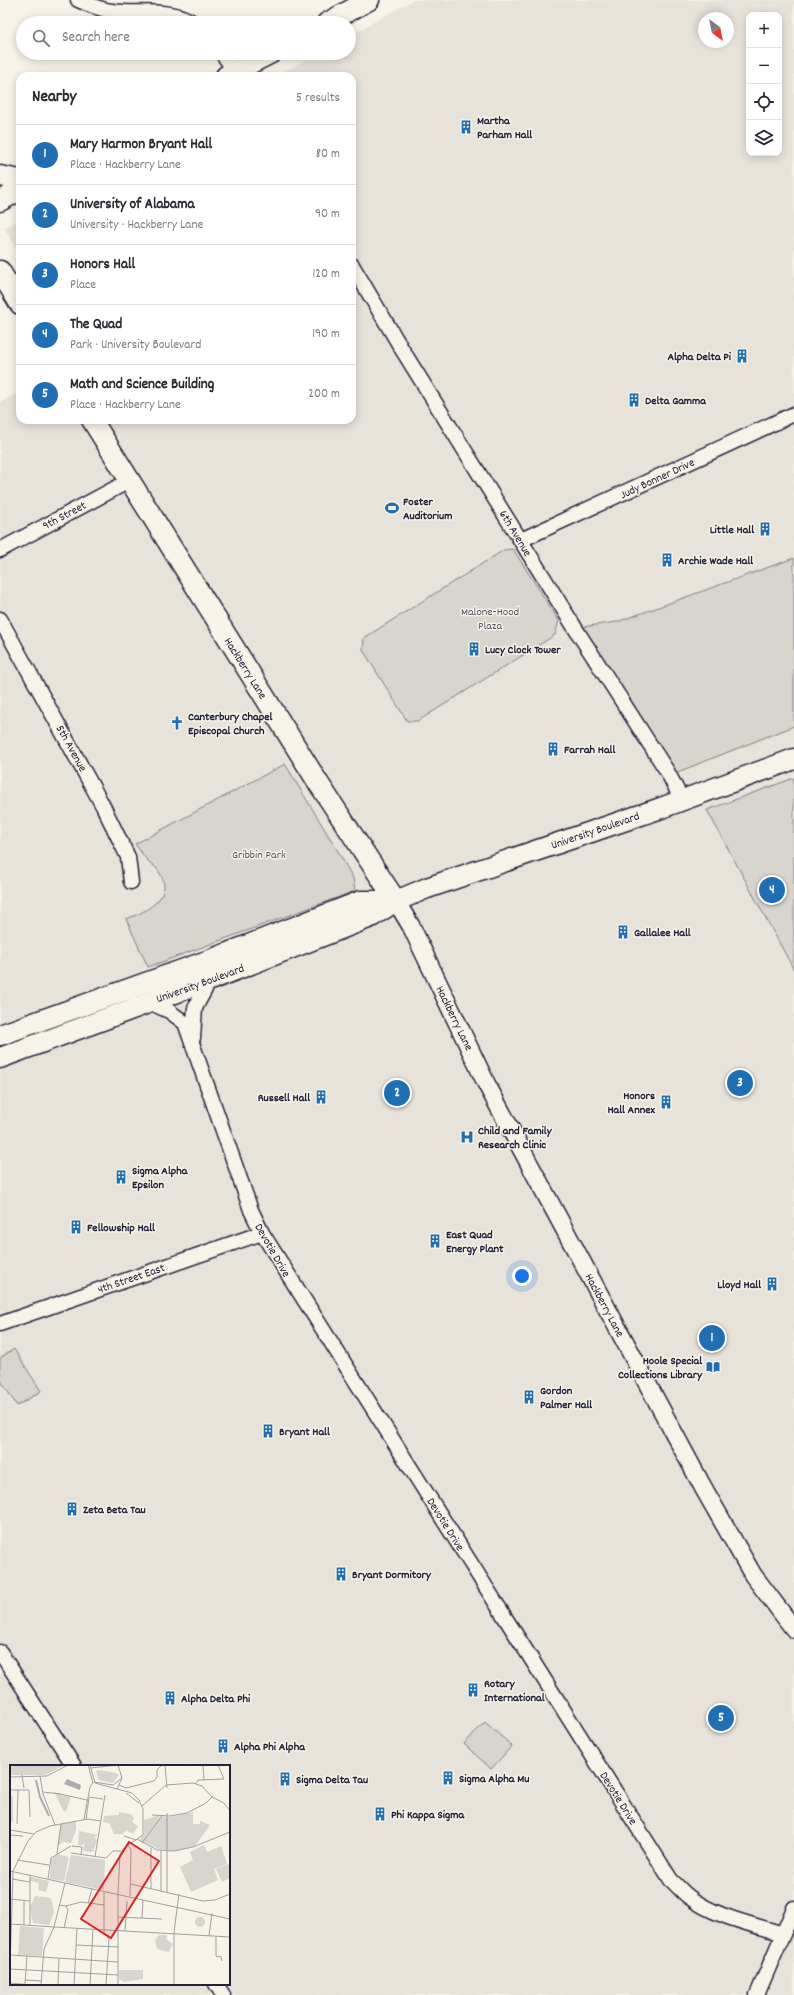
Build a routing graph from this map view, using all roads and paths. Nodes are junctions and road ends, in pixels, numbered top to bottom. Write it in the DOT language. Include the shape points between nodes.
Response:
graph roads {
  1 [pos="78,0"];
  2 [pos="369,0"];
  3 [pos="177,16"];
  4 [pos="340,16"];
  5 [pos="226,60"];
  6 [pos="258,60"];
  7 [pos="232,72"];
  8 [pos="237,72"];
  9 [pos="0,176"];
  10 [pos="16,179"];
  11 [pos="16,192"];
  12 [pos="0,201"];
  13 [pos="0,271"];
  14 [pos="356,272"];
  15 [pos="16,297"];
  16 [pos="794,414"];
  17 [pos="94,424"];
  18 [pos="129,481"];
  19 [pos="521,540"];
  20 [pos="0,550"];
  21 [pos="0,619"];
  22 [pos="794,759"];
  23 [pos="682,800"];
  24 [pos="131,882"];
  25 [pos="396,901"];
  26 [pos="210,980"];
  27 [pos="149,1002"];
  28 [pos="0,1036"];
  29 [pos="193,1042"];
  30 [pos="0,1058"];
  31 [pos="262,1233"];
  32 [pos="0,1324"];
  33 [pos="794,1629"];
  34 [pos="0,1652"];
  35 [pos="73,1765"];
  36 [pos="794,1908"];
  37 [pos="783,1934"];
  38 [pos="217,1985"];
  39 [pos="223,1995"];
  40 [pos="757,1995"];
  1 -- 3 [label="street" via="110,11"];
  2 -- 4 [label="main road"];
  5 -- 7 [label="street"];
  6 -- 8 [label="main road"];
  9 -- 10 [label="main road"];
  11 -- 12 [label="main road"];
  13 -- 15 [label="main road"];
  14 -- 19 [label="street, 6th Avenue"];
  16 -- 19 [label="street, Judy Bonner Drive"];
  17 -- 18 [label="main road, Hackberry Lane"];
  18 -- 20 [label="street, 9th Street"];
  18 -- 25 [label="main road, Hackberry Lane" via="319,784"];
  19 -- 23 [label="street, 6th Avenue" via="667,771"];
  21 -- 24 [label="street, 5th Avenue" via="103,806 128,857"];
  22 -- 23 [label="main road, University Boulevard"];
  23 -- 25 [label="main road, University Boulevard"];
  25 -- 26 [label="main road, University Boulevard" via="371,917"];
  25 -- 28 [label="main road, University Boulevard" via="361,900 210,960"];
  25 -- 33 [label="street, Hackberry Lane" via="411,926 488,1085 704,1489 753,1575"];
  26 -- 27 [label="main road, University Boulevard"];
  26 -- 29 [label="street, Devotie Drive" via="196,1008"];
  27 -- 29 [label="street, Devotie Drive" via="169,1011 185,1023"];
  27 -- 30 [label="main road, University Boulevard"];
  29 -- 31 [label="street, Devotie Drive" via="217,1116 251,1210"];
  31 -- 32 [label="street, 4th Street East"];
  31 -- 37 [label="street, Devotie Drive" via="671,1880 689,1897 710,1910"];
  34 -- 35 [label="street"];
  36 -- 37 [label="street"];
  37 -- 40 [label="street"];
  38 -- 39 [label="street"];
}
